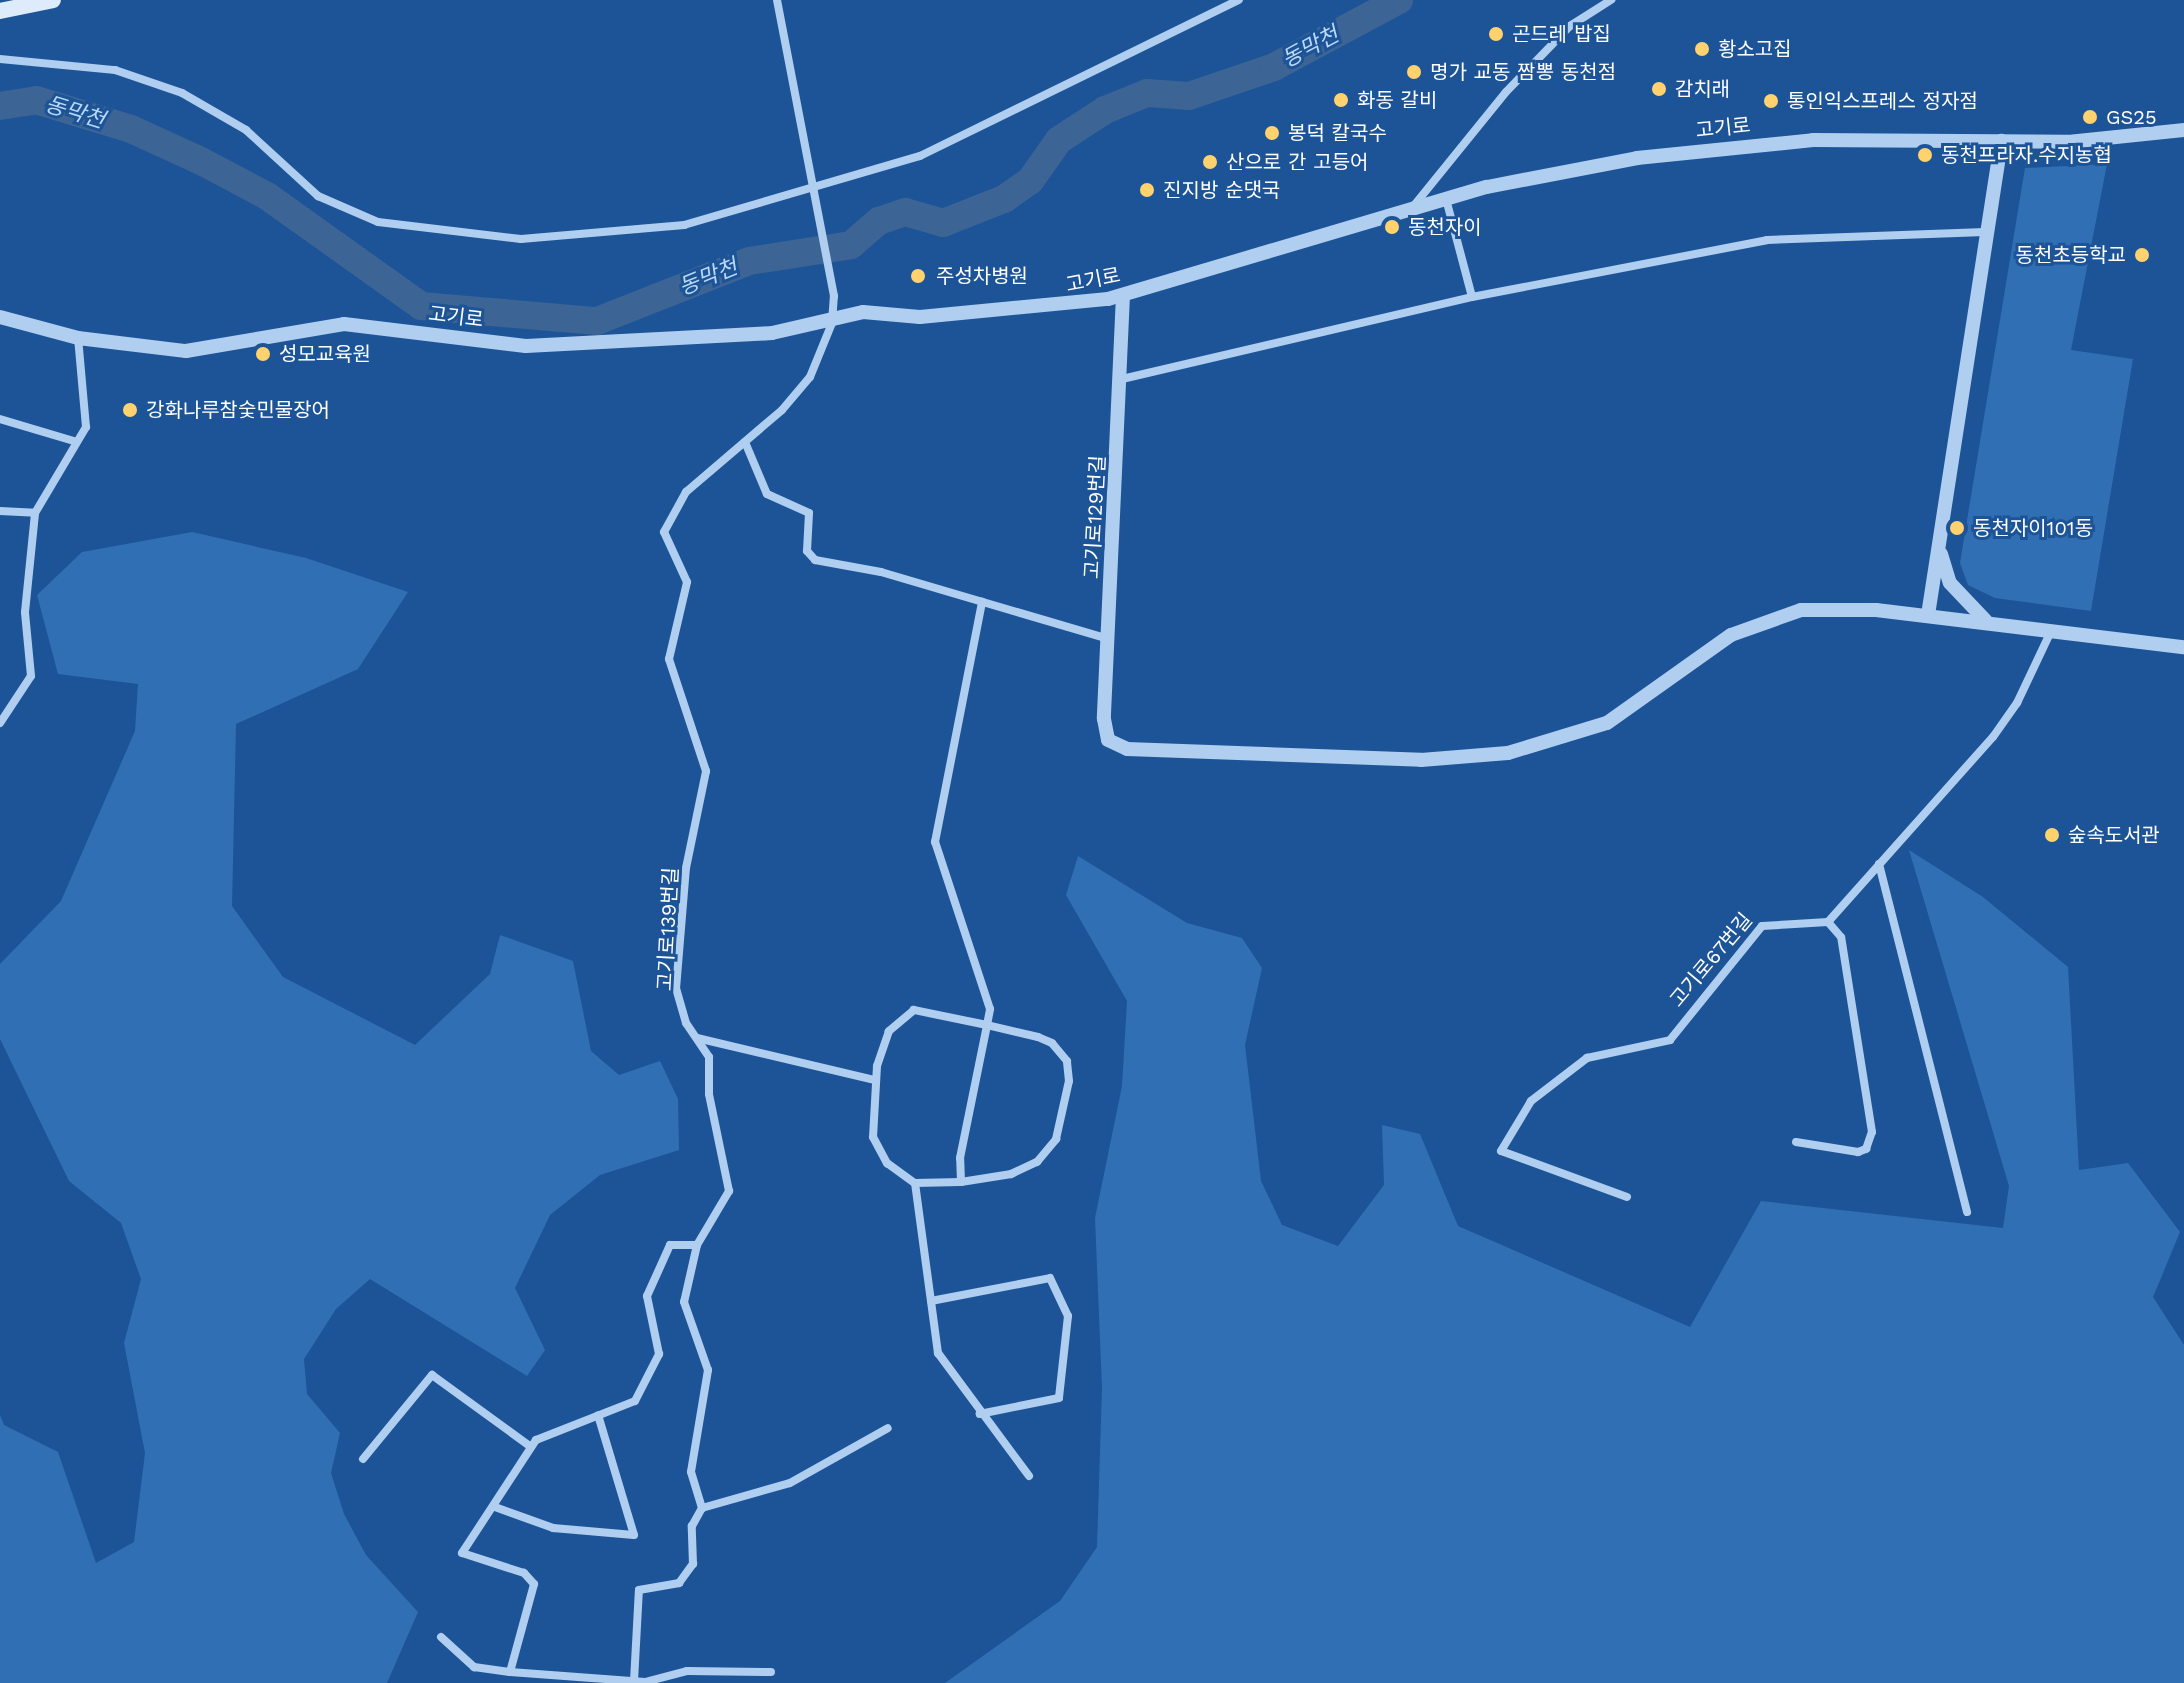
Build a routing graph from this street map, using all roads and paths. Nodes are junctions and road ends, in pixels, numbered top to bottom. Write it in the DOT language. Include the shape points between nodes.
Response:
graph roads {
  1 [pos="53,0"];
  2 [pos="777,0"];
  3 [pos="1239,0"];
  4 [pos="1611,0"];
  5 [pos="0,11"];
  6 [pos="0,59"];
  7 [pos="2184,130"];
  8 [pos="2001,141"];
  9 [pos="811,187"];
  10 [pos="1446,199"];
  11 [pos="1411,208"];
  12 [pos="1985,232"];
  13 [pos="1123,295"];
  14 [pos="1472,297"];
  15 [pos="0,317"];
  16 [pos="832,323"];
  17 [pos="78,338"];
  18 [pos="1122,379"];
  19 [pos="0,419"];
  20 [pos="74,441"];
  21 [pos="745,442"];
  22 [pos="0,511"];
  23 [pos="35,513"];
  24 [pos="1939,543"];
  25 [pos="982,602"];
  26 [pos="1928,615"];
  27 [pos="1986,621"];
  28 [pos="2051,631"];
  29 [pos="1108,639"];
  30 [pos="2184,647"];
  31 [pos="0,723"];
  32 [pos="1879,864"];
  33 [pos="1828,922"];
  34 [pos="987,1025"];
  35 [pos="696,1037"];
  36 [pos="875,1080"];
  37 [pos="1796,1142"];
  38 [pos="961,1182"];
  39 [pos="915,1183"];
  40 [pos="1627,1197"];
  41 [pos="1967,1212"];
  42 [pos="697,1245"];
  43 [pos="931,1301"];
  44 [pos="980,1414"];
  45 [pos="598,1415"];
  46 [pos="888,1428"];
  47 [pos="531,1447"];
  48 [pos="363,1459"];
  49 [pos="1029,1476"];
  50 [pos="495,1507"];
  51 [pos="702,1508"];
  52 [pos="441,1637"];
  53 [pos="510,1672"];
  54 [pos="771,1672"];
  55 [pos="634,1681"];
  1 -- 5 [label="main road"];
  2 -- 9 [label="street, 고기로139번길"];
  3 -- 9 [label="street" via="920,156"];
  4 -- 11 [label="street" via="1570,26 1506,92"];
  6 -- 9 [label="street" via="115,70 182,93 246,130 318,196 378,222 521,239 684,225"];
  7 -- 8 [label="street, 고기로" via="2108,141"];
  8 -- 10 [label="street, 고기로" via="1847,139 1705,150 1564,170"];
  8 -- 12 [label="street"];
  9 -- 16 [label="street, 고기로139번길" via="834,296"];
  10 -- 11 [label="street, 고기로"];
  10 -- 14 [label="street"];
  11 -- 13 [label="street, 고기로"];
  12 -- 14 [label="street" via="1767,240"];
  12 -- 24 [label="street"];
  13 -- 16 [label="street, 고기로" via="1028,310 900,318 863,312"];
  13 -- 18 [label="street, 고기로129번길"];
  14 -- 18 [label="street"];
  15 -- 17 [label="street, 고기로"];
  16 -- 17 [label="street, 고기로" via="667,342 526,346 344,324 186,351"];
  16 -- 21 [label="street, 고기로139번길" via="810,377"];
  17 -- 20 [label="street" via="86,427"];
  18 -- 29 [label="street, 고기로129번길"];
  19 -- 20 [label="street"];
  20 -- 23 [label="street"];
  21 -- 25 [label="street" via="767,494 809,513 807,551 815,560"];
  21 -- 35 [label="street, 고기로139번길" via="686,492 664,532 687,582 669,659 706,771 686,868 676,989"];
  22 -- 23 [label="street"];
  23 -- 31 [label="street" via="25,612 31,676"];
  24 -- 26 [label="street"];
  24 -- 27 [label="street" via="1950,583"];
  25 -- 29 [label="street"];
  25 -- 34 [label="street" via="935,842 939,868 983,974"];
  26 -- 27 [label="street"];
  26 -- 29 [label="street, 고기로129번길" via="1835,607 1766,621 1731,635 1607,723 1508,753 1421,760 1127,749 1108,740"];
  27 -- 28 [label="street"];
  28 -- 30 [label="street"];
  28 -- 32 [label="street" via="2009,716"];
  32 -- 33 [label="street"];
  32 -- 41 [label="street"];
  33 -- 37 [label="street" via="1841,937 1872,1132 1866,1149 1858,1152"];
  33 -- 40 [label="street, 고기로67번길" via="1762,926 1670,1040 1576,1065 1531,1101 1501,1151"];
  34 -- 36 [label="street" via="914,1010 889,1031"];
  34 -- 38 [label="street" via="960,1158"];
  34 -- 38 [label="street" via="1052,1043 1067,1061 1069,1081 1056,1139 1037,1162 1011,1174"];
  35 -- 36 [label="street"];
  35 -- 42 [label="street, 고기로139번길" via="709,1057 709,1094 729,1191"];
  36 -- 39 [label="street" via="873,1137 887,1163"];
  38 -- 39 [label="street"];
  39 -- 43 [label="street"];
  42 -- 45 [label="street" via="670,1245 647,1296 659,1354 635,1401"];
  42 -- 51 [label="street, 고기로139번길" via="684,1302 708,1370 691,1472"];
  43 -- 44 [label="street" via="938,1353"];
  43 -- 44 [label="street" via="1050,1278 1068,1316 1059,1398"];
  44 -- 49 [label="street"];
  45 -- 47 [label="street"];
  45 -- 50 [label="street" via="634,1535 553,1528"];
  46 -- 51 [label="street" via="790,1483"];
  47 -- 48 [label="street" via="432,1375"];
  47 -- 50 [label="street"];
  50 -- 53 [label="street" via="462,1553 524,1573 534,1584"];
  51 -- 55 [label="street" via="692,1526 693,1564 679,1583 639,1590"];
  52 -- 53 [label="street" via="474,1667"];
  53 -- 55 [label="street"];
  54 -- 55 [label="street" via="687,1671"];
}
